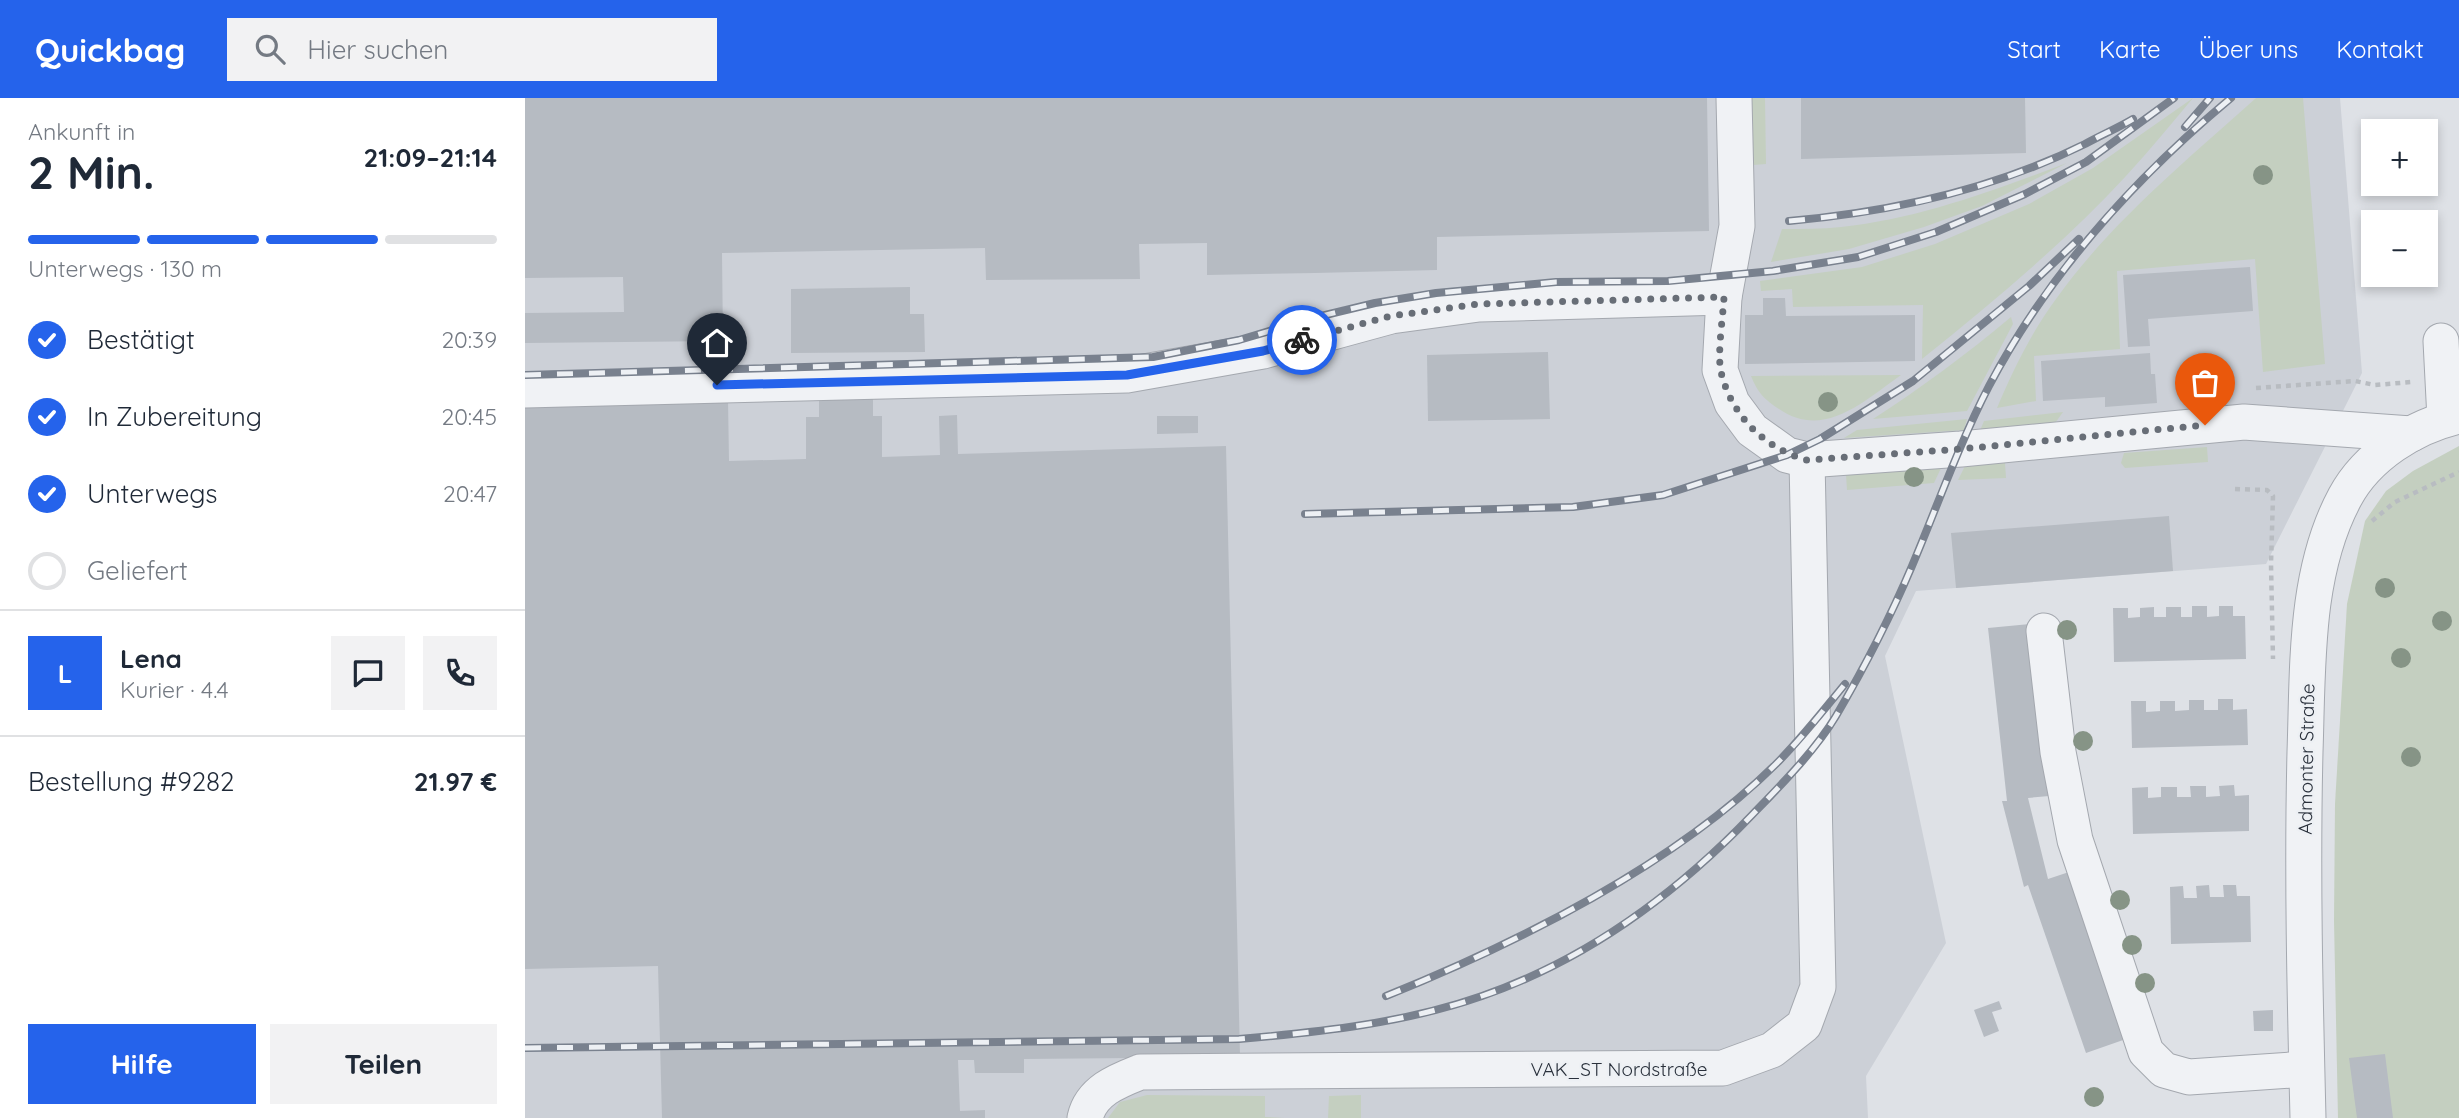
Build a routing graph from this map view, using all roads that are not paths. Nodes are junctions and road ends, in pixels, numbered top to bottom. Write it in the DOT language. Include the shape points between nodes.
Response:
graph roads {
  1 [pos="1734,98"];
  2 [pos="1724,297"];
  3 [pos="2441,341"];
  4 [pos="525,390"];
  5 [pos="2452,418"];
  6 [pos="2411,434"];
  7 [pos="1807,460"];
  8 [pos="2044,631"];
  9 [pos="2306,1069"];
  10 [pos="1085,1118"];
  11 [pos="2308,1118"];
  1 -- 2 [label="street" via="1737,226"];
  2 -- 4 [label="street" via="1466,306 1391,316 1263,351 1127,375"];
  2 -- 7 [label="street" via="1720,370 1732,403 1752,430 1787,455"];
  3 -- 5 [label="street" via="2443,380"];
  5 -- 6 [label="street, Admonter Straße"];
  6 -- 7 [label="street" via="2243,422"];
  6 -- 9 [label="street, Admonter Straße" via="2370,463 2346,496 2326,542 2315,595 2308,659 2304,806"];
  7 -- 10 [label="street, VAK_ST Nordstraße" via="1818,987 1804,1025 1772,1050 1723,1068 1140,1072 1108,1084 1087,1108"];
  8 -- 9 [label="street" via="2075,840 2146,1052 2164,1070 2189,1077"];
  9 -- 11 [label="street, Admonter Straße"];
}
